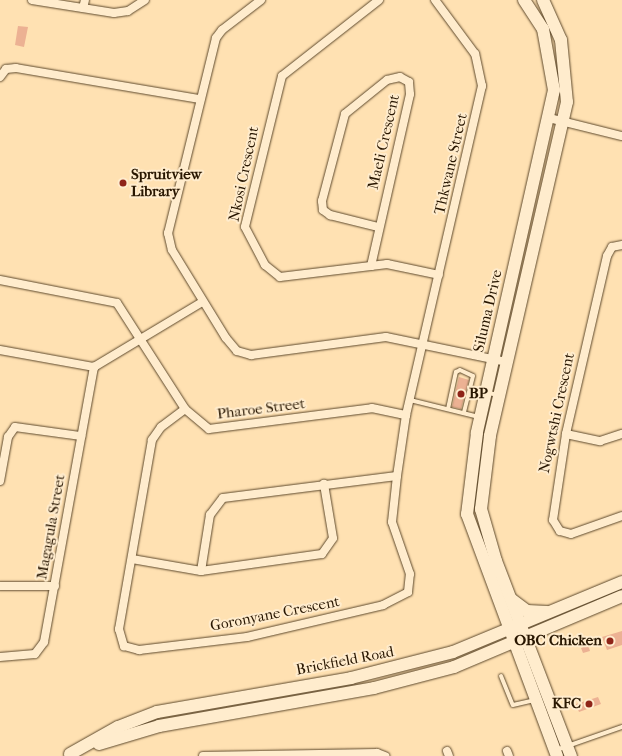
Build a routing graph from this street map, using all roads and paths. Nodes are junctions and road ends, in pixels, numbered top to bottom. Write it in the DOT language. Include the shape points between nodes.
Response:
graph roads {
  1 [pos="32,0"];
  2 [pos="144,0"];
  3 [pos="261,0"];
  4 [pos="379,0"];
  5 [pos="435,0"];
  6 [pos="524,0"];
  7 [pos="543,0"];
  8 [pos="84,4"];
  9 [pos="0,77"];
  10 [pos="200,99"];
  11 [pos="549,118"];
  12 [pos="563,121"];
  13 [pos="622,136"];
  14 [pos="378,226"];
  15 [pos="622,245"];
  16 [pos="370,266"];
  17 [pos="439,275"];
  18 [pos="0,280"];
  19 [pos="202,302"];
  20 [pos="142,339"];
  21 [pos="423,345"];
  22 [pos="0,350"];
  23 [pos="493,360"];
  24 [pos="508,362"];
  25 [pos="94,367"];
  26 [pos="470,389"];
  27 [pos="486,393"];
  28 [pos="500,396"];
  29 [pos="410,400"];
  30 [pos="185,408"];
  31 [pos="448,409"];
  32 [pos="464,413"];
  33 [pos="406,415"];
  34 [pos="481,418"];
  35 [pos="566,434"];
  36 [pos="622,434"];
  37 [pos="81,436"];
  38 [pos="397,476"];
  39 [pos="0,481"];
  40 [pos="324,484"];
  41 [pos="622,516"];
  42 [pos="132,559"];
  43 [pos="201,571"];
  44 [pos="622,582"];
  45 [pos="0,586"];
  46 [pos="55,586"];
  47 [pos="622,596"];
  48 [pos="510,599"];
  49 [pos="555,610"];
  50 [pos="520,625"];
  51 [pos="545,629"];
  52 [pos="508,631"];
  53 [pos="526,638"];
  54 [pos="513,643"];
  55 [pos="533,656"];
  56 [pos="0,657"];
  57 [pos="500,676"];
  58 [pos="536,700"];
  59 [pos="622,727"];
  60 [pos="570,751"];
  61 [pos="556,753"];
  62 [pos="68,755"];
  63 [pos="202,756"];
  64 [pos="385,756"];
  1 -- 8 [label="street"];
  2 -- 8 [label="street" via="121,13"];
  3 -- 10 [label="street" via="219,33"];
  4 -- 16 [label="street, Nkosi Crescent" via="282,76 245,227 265,265 280,276"];
  5 -- 17 [label="street, Thkwane Street" via="475,54 482,86"];
  6 -- 11 [label="street, Siluma Drive" via="537,17 549,47 554,90"];
  7 -- 12 [label="street, Siluma Drive" via="556,22 565,59 568,88"];
  9 -- 10 [label="street" via="6,69 16,68"];
  10 -- 19 [label="street" via="168,237"];
  11 -- 12 [label="street"];
  11 -- 23 [label="street, Siluma Drive"];
  12 -- 13 [label="street"];
  12 -- 24 [label="street, Siluma Drive"];
  14 -- 14 [label="street, Maeli Crescent" via="410,94 408,82 400,77 387,80 345,114 322,201 323,210 330,215"];
  14 -- 16 [label="street, Maeli Crescent"];
  15 -- 35 [label="street, Nogwtshi Crescent" via="612,247 607,256"];
  16 -- 17 [label="street, Nkosi Crescent" via="387,264"];
  17 -- 21 [label="street, Thkwane Street"];
  18 -- 20 [label="street, Pharoe Street" via="112,300 122,307"];
  19 -- 20 [label="street"];
  19 -- 21 [label="street" via="226,338 241,354 380,337"];
  20 -- 25 [label="street"];
  20 -- 30 [label="street, Pharoe Street"];
  21 -- 23 [label="street"];
  21 -- 29 [label="street, Goronyane Crescent"];
  22 -- 25 [label="street"];
  23 -- 24 [label="street"];
  23 -- 27 [label="street, Siluma Drive"];
  24 -- 28 [label="street, Siluma Drive"];
  25 -- 37 [label="street, Magagula Street"];
  26 -- 27 [label="lane"];
  26 -- 31 [label="lane" via="473,375 458,370"];
  26 -- 32 [label="lane"];
  27 -- 28 [label="lane"];
  27 -- 34 [label="street, Siluma Drive"];
  28 -- 48 [label="street, Siluma Drive" via="487,453 481,508"];
  29 -- 31 [label="lane"];
  29 -- 33 [label="street, Goronyane Crescent"];
  30 -- 33 [label="street, Pharoe Street" via="199,424 214,430 372,408"];
  30 -- 42 [label="street, Goronyane Crescent" via="161,427 152,440"];
  31 -- 32 [label="lane"];
  32 -- 34 [label="lane"];
  33 -- 38 [label="street, Goronyane Crescent"];
  34 -- 52 [label="street, Siluma Drive" via="467,514"];
  35 -- 36 [label="street" via="600,442"];
  35 -- 41 [label="street, Nogwtshi Crescent" via="557,484 555,526 571,534"];
  37 -- 39 [label="street" via="15,427 8,437"];
  37 -- 46 [label="street, Magagula Street"];
  38 -- 40 [label="street"];
  38 -- 42 [label="street, Goronyane Crescent" via="393,527 412,581 403,596 383,605 247,637 130,650 121,644 118,635"];
  40 -- 43 [label="street" via="219,501 210,515"];
  40 -- 43 [label="street" via="332,538 322,554"];
  42 -- 43 [label="street"];
  44 -- 49 [label="street, Brickfield Road"];
  45 -- 46 [label="street"];
  46 -- 56 [label="street, Magagula Street" via="43,646 27,656"];
  47 -- 51 [label="street, Brickfield Road"];
  48 -- 49 [label="street" via="526,611"];
  48 -- 50 [label="street, Siluma Drive"];
  49 -- 50 [label="street, Brickfield Road"];
  50 -- 52 [label="street, Brickfield Road"];
  50 -- 53 [label="street, Siluma Drive"];
  51 -- 53 [label="street, Brickfield Road"];
  51 -- 55 [label="street"];
  52 -- 54 [label="street, Siluma Drive"];
  52 -- 62 [label="street, Brickfield Road" via="453,652 386,671 146,715 100,735"];
  53 -- 54 [label="street, Brickfield Road"];
  53 -- 55 [label="street, Siluma Drive"];
  54 -- 58 [label="street, Siluma Drive"];
  54 -- 62 [label="street, Brickfield Road" via="454,667 401,682 159,726"];
  55 -- 60 [label="street, Siluma Drive"];
  57 -- 58 [label="lane" via="513,705"];
  58 -- 61 [label="street, Siluma Drive"];
  59 -- 60 [label="lane"];
  60 -- 61 [label="lane"];
  63 -- 64 [label="street" via="377,753"];
}
